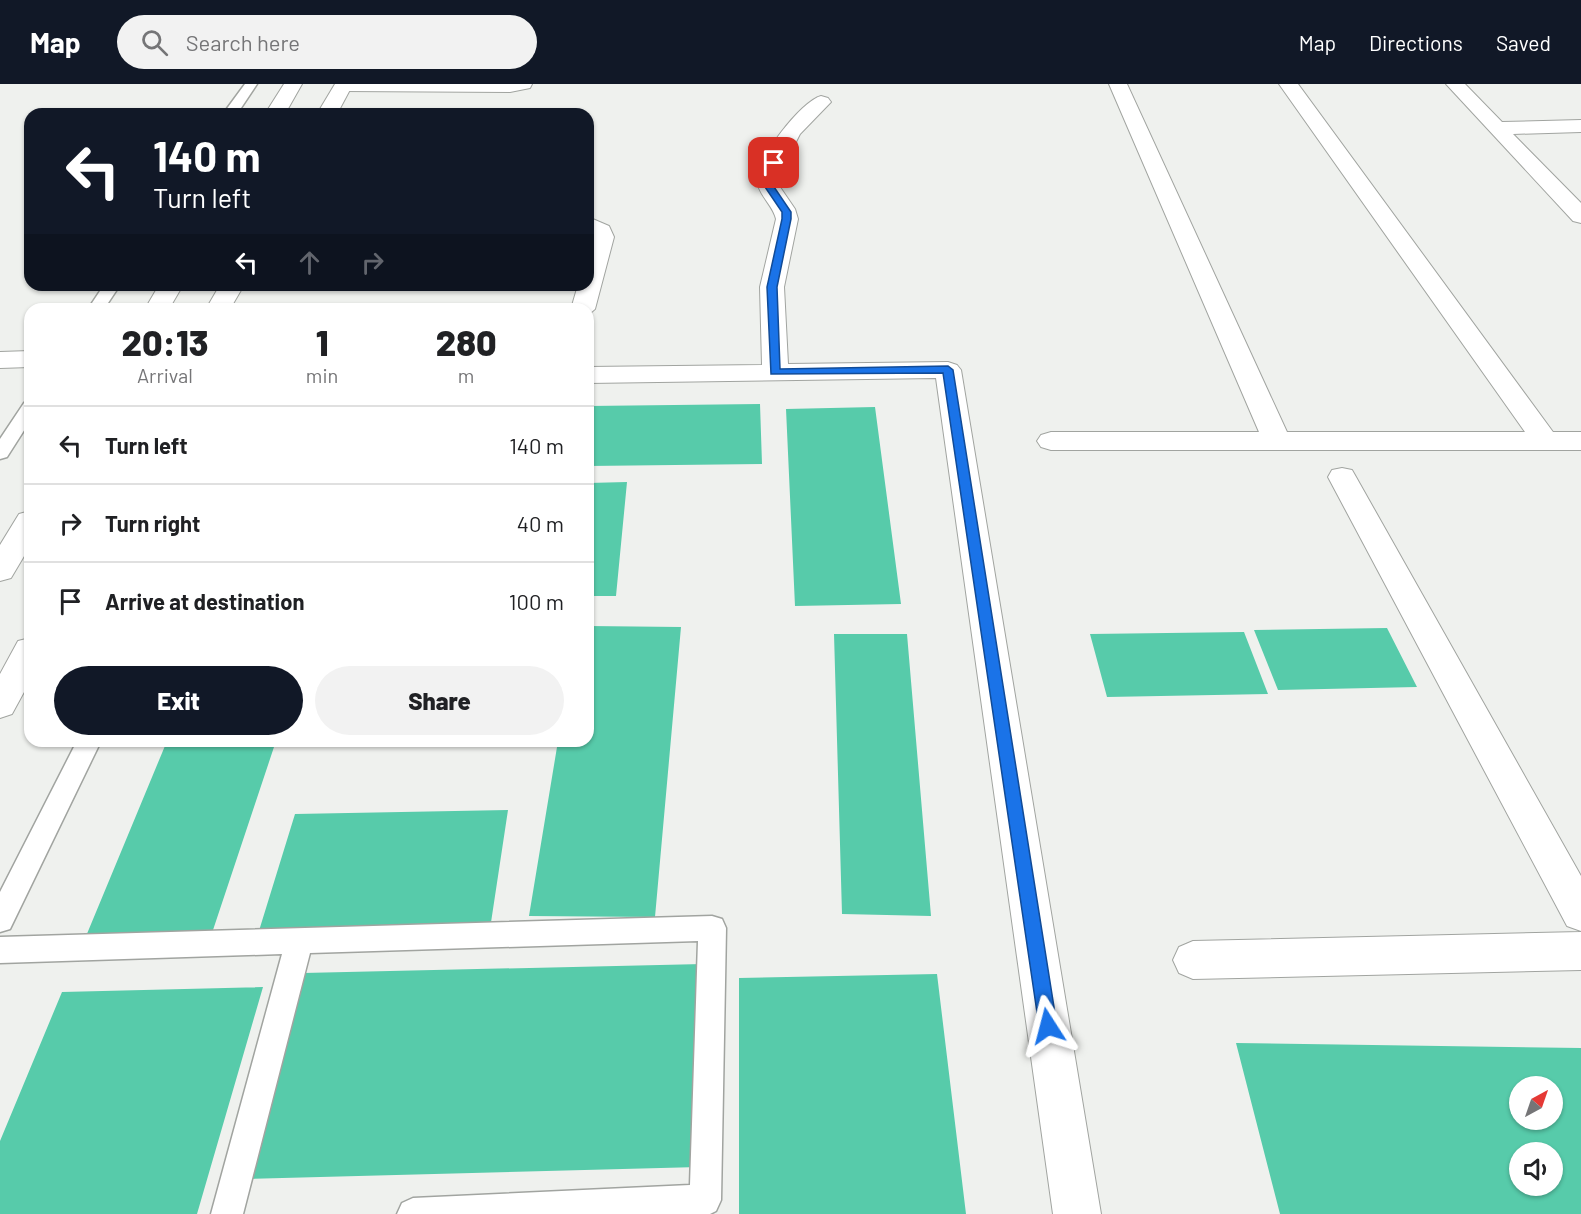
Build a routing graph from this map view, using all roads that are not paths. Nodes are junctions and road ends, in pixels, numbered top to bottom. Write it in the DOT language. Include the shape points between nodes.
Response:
graph roads {
  1 [pos="251,84"];
  2 [pos="293,84"];
  3 [pos="344,84"];
  4 [pos="523,84"];
  5 [pos="1118,84"];
  6 [pos="1288,84"];
  7 [pos="1455,84"];
  8 [pos="821,102"];
  9 [pos="234,108"];
  10 [pos="279,108"];
  11 [pos="330,108"];
  12 [pos="1581,126"];
  13 [pos="1497,128"];
  14 [pos="1581,190"];
  15 [pos="1557,191"];
  16 [pos="1581,216"];
  17 [pos="594,227"];
  18 [pos="594,269"];
  19 [pos="24,359"];
  20 [pos="0,360"];
  21 [pos="775,372"];
  22 [pos="594,375"];
  23 [pos="24,416"];
  24 [pos="1051,441"];
  25 [pos="1277,441"];
  26 [pos="1545,441"];
  27 [pos="1581,441"];
  28 [pos="0,453"];
  29 [pos="1342,477"];
  30 [pos="24,530"];
  31 [pos="0,570"];
  32 [pos="24,661"];
  33 [pos="0,705"];
  34 [pos="86,747"];
  35 [pos="1581,913"];
  36 [pos="0,920"];
  37 [pos="299,941"];
  38 [pos="0,950"];
  39 [pos="1581,951"];
  40 [pos="1193,960"];
  41 [pos="227,1214"];
  42 [pos="413,1214"];
  43 [pos="1077,1214"];
  1 -- 9 [label="lane"];
  2 -- 10 [label="street"];
  3 -- 4 [label="street"];
  3 -- 11 [label="street"];
  5 -- 25 [label="street"];
  6 -- 26 [label="street"];
  7 -- 13 [label="street"];
  8 -- 21 [label="street" via="799,121 767,178 787,219 772,287"];
  12 -- 13 [label="street"];
  13 -- 15 [label="street"];
  14 -- 15 [label="street"];
  15 -- 16 [label="street"];
  17 -- 18 [label="street" via="603,237"];
  19 -- 20 [label="street"];
  21 -- 22 [label="street"];
  21 -- 43 [label="street" via="948,370"];
  23 -- 28 [label="lane"];
  24 -- 25 [label="street"];
  25 -- 26 [label="street"];
  26 -- 27 [label="street"];
  29 -- 35 [label="street"];
  30 -- 31 [label="street"];
  32 -- 33 [label="street"];
  34 -- 36 [label="lane"];
  37 -- 38 [label="lane"];
  37 -- 41 [label="lane"];
  37 -- 42 [label="lane" via="712,928 705,1200"];
  39 -- 40 [label="street"];
}
